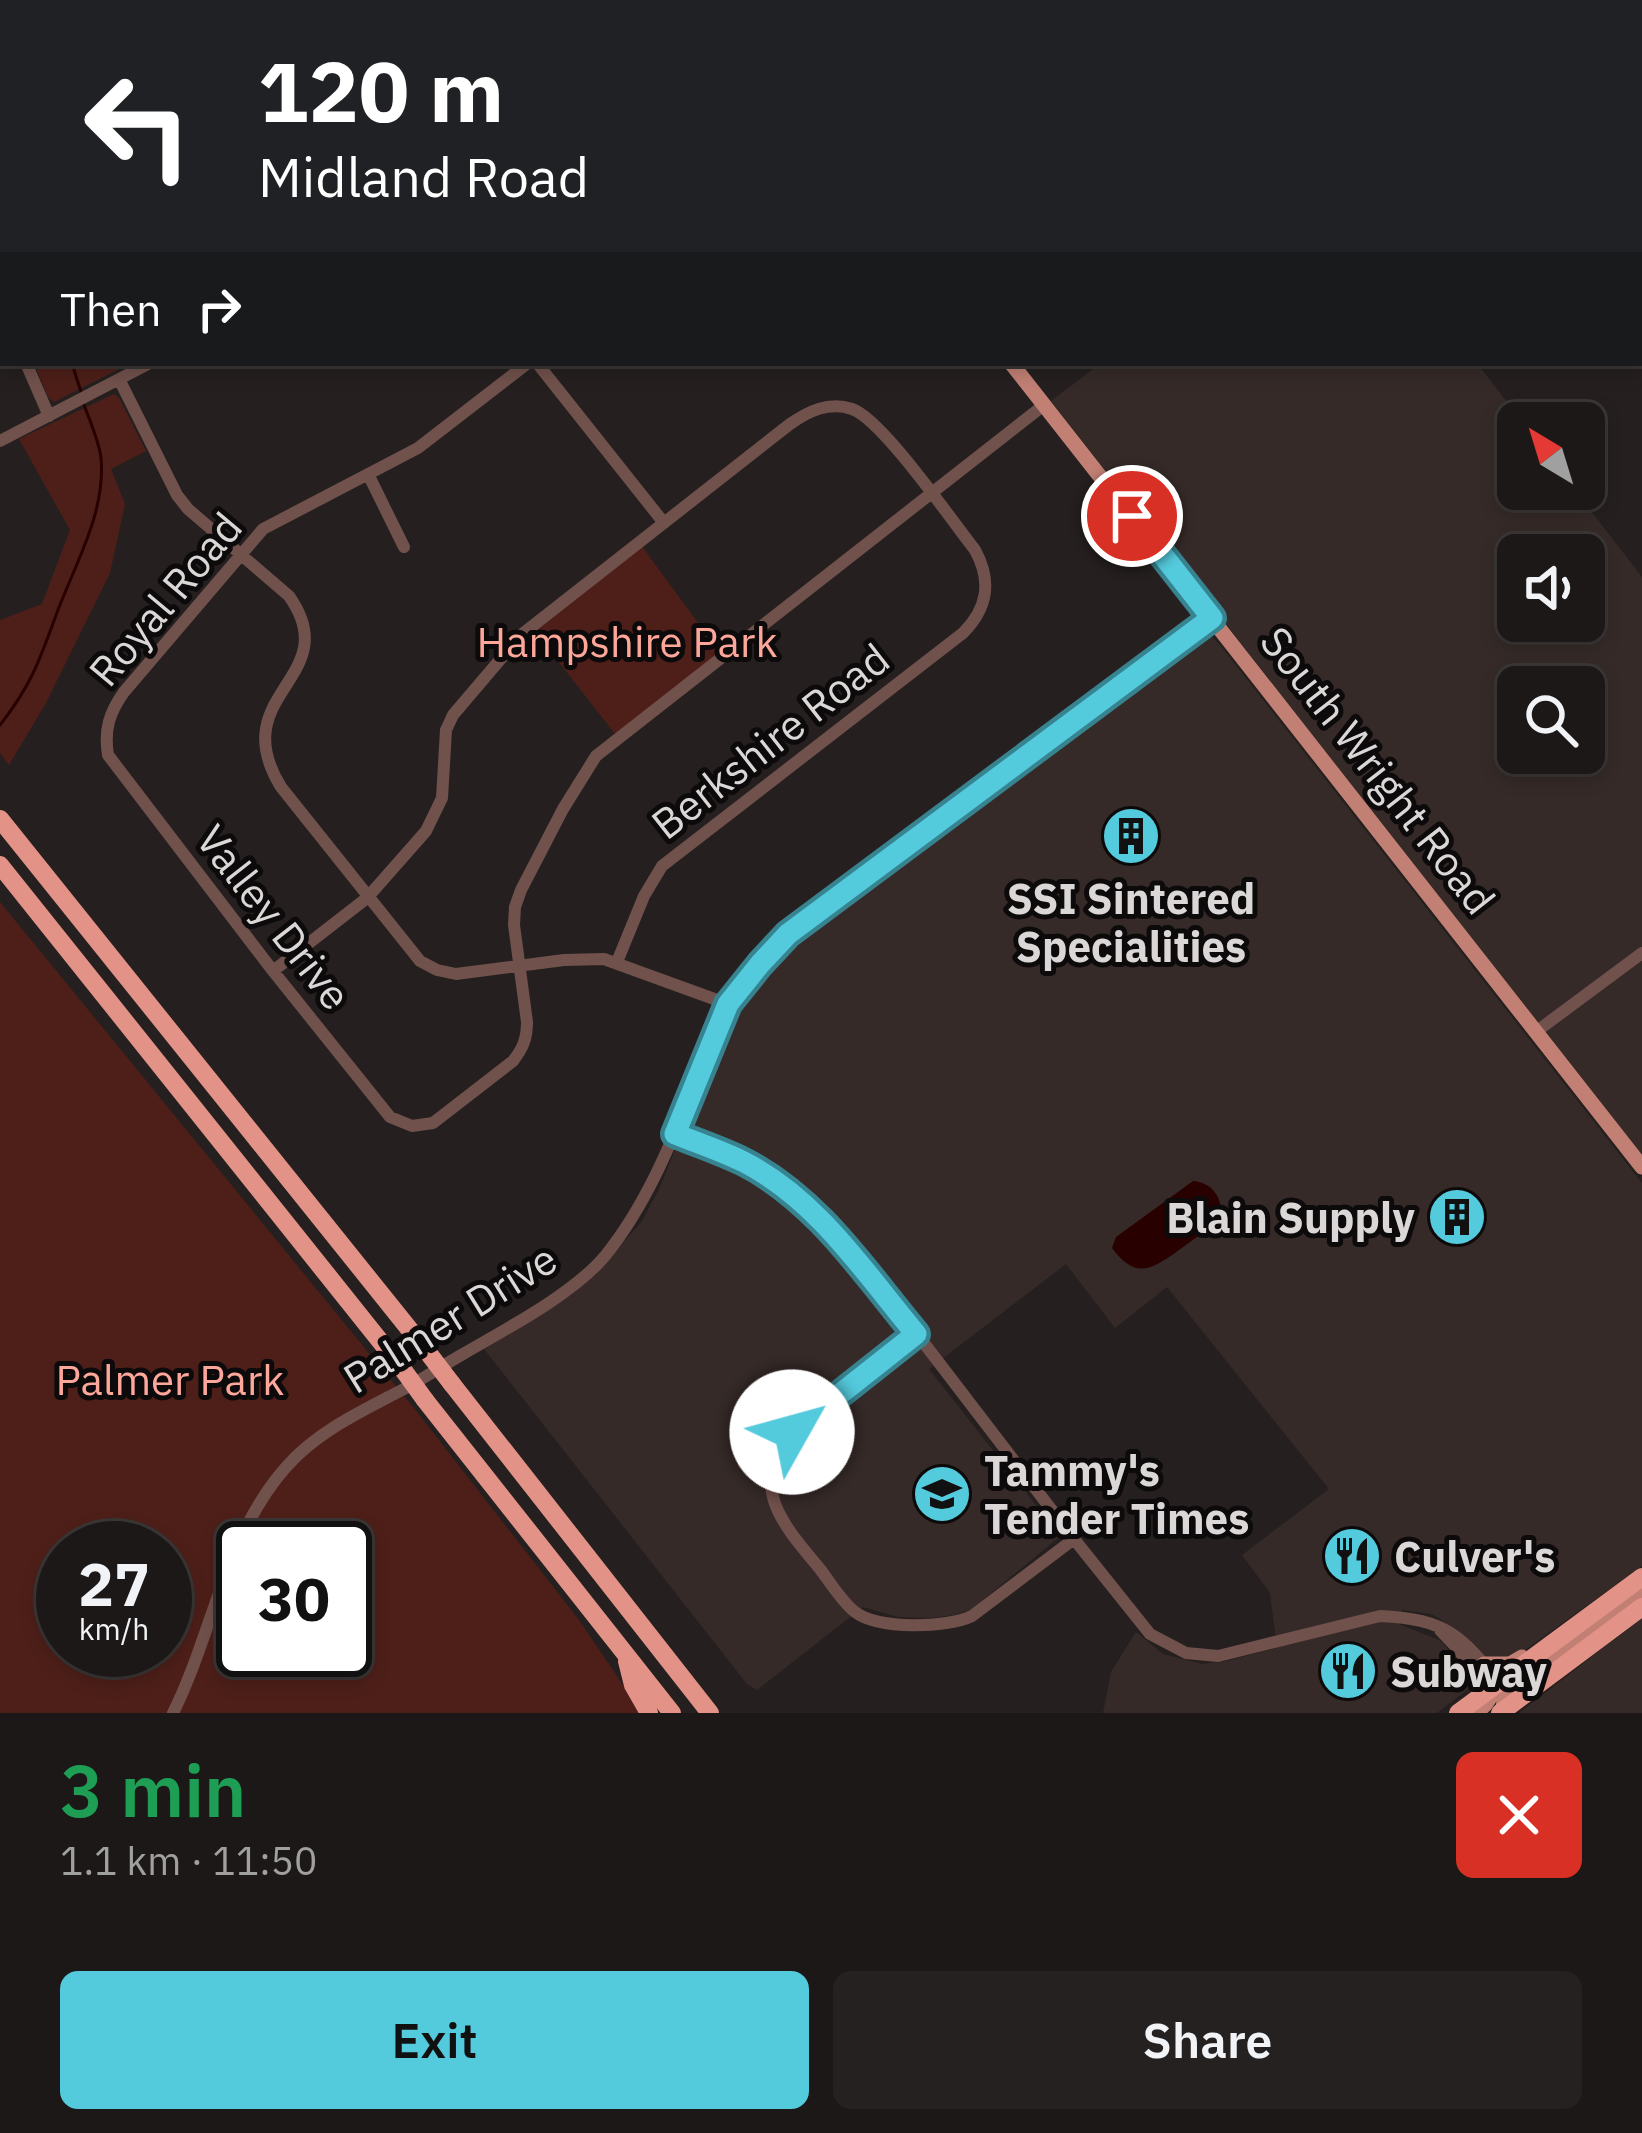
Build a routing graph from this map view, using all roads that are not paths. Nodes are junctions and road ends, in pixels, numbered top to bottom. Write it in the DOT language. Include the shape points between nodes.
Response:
graph roads {
  1 [pos="27,366"];
  2 [pos="144,366"];
  3 [pos="524,366"];
  4 [pos="539,366"];
  5 [pos="1013,366"];
  6 [pos="119,379"];
  7 [pos="1044,405"];
  8 [pos="49,416"];
  9 [pos="0,441"];
  10 [pos="368,473"];
  11 [pos="930,493"];
  12 [pos="664,523"];
  13 [pos="404,547"];
  14 [pos="240,554"];
  15 [pos="1212,618"];
  16 [pos="106,732"];
  17 [pos="0,819"];
  18 [pos="0,865"];
  19 [pos="367,898"];
  20 [pos="1642,953"];
  21 [pos="617,962"];
  22 [pos="519,966"];
  23 [pos="273,971"];
  24 [pos="728,1004"];
  25 [pos="1538,1031"];
  26 [pos="675,1134"];
  27 [pos="1642,1167"];
  28 [pos="916,1334"];
  29 [pos="1074,1540"];
  30 [pos="1642,1574"];
  31 [pos="1642,1591"];
  32 [pos="1642,1607"];
  33 [pos="1435,1625"];
  34 [pos="626,1656"];
  35 [pos="1484,1664"];
  36 [pos="688,1685"];
  37 [pos="1500,1699"];
  38 [pos="173,1713"];
  39 [pos="649,1713"];
  40 [pos="672,1713"];
  41 [pos="710,1713"];
  42 [pos="727,1713"];
  43 [pos="1458,1713"];
  44 [pos="1476,1713"];
  1 -- 8 [label="street"];
  2 -- 6 [label="street"];
  3 -- 10 [label="street, Royal Road" via="438,435"];
  4 -- 12 [label="street"];
  5 -- 7 [label="main road, South Wright Road"];
  6 -- 8 [label="street"];
  6 -- 14 [label="street" via="178,495"];
  7 -- 11 [label="street"];
  7 -- 15 [label="main road, South Wright Road"];
  8 -- 9 [label="street"];
  10 -- 13 [label="street"];
  10 -- 14 [label="street, Royal Road" via="263,529"];
  11 -- 12 [label="street" via="877,425 822,407"];
  11 -- 21 [label="street, Berkshire Road" via="984,566 981,610 963,633 662,866"];
  11 -- 22 [label="street" via="596,756 520,890"];
  12 -- 19 [label="street" via="521,634 464,699 446,730 436,815"];
  14 -- 16 [label="street, Royal Road" via="124,692"];
  14 -- 19 [label="street" via="289,596 305,625 302,660 270,709 269,769"];
  15 -- 24 [label="street, Palmer Drive" via="788,934"];
  15 -- 25 [label="main road, South Wright Road"];
  16 -- 23 [label="street, Valley Drive" via="108,755"];
  17 -- 36 [label="highway, bridge"];
  18 -- 34 [label="highway, bridge"];
  19 -- 22 [label="street" via="437,970"];
  19 -- 23 [label="street"];
  20 -- 25 [label="street"];
  21 -- 22 [label="street"];
  21 -- 24 [label="street"];
  22 -- 23 [label="street, Valley Drive" via="522,1050 433,1123 412,1126 389,1117"];
  24 -- 26 [label="street, Palmer Drive"];
  25 -- 27 [label="main road, South Wright Road"];
  26 -- 28 [label="street" via="788,1190"];
  26 -- 38 [label="street, Palmer Drive" via="602,1260 535,1312 361,1411 286,1466 243,1536"];
  28 -- 29 [label="street"];
  28 -- 29 [label="street" via="783,1442 772,1471 783,1525 856,1613 914,1625 973,1616"];
  29 -- 33 [label="street" via="1145,1630 1186,1653 1218,1656 1380,1616"];
  30 -- 35 [label="main road" via="1515,1662"];
  30 -- 37 [label="highway"];
  31 -- 37 [label="main road"];
  32 -- 37 [label="highway"];
  33 -- 35 [label="street" via="1459,1636"];
  33 -- 37 [label="street"];
  34 -- 39 [label="highway"];
  34 -- 40 [label="highway"];
  35 -- 37 [label="street"];
  36 -- 41 [label="highway"];
  36 -- 42 [label="highway"];
  37 -- 43 [label="highway"];
  37 -- 44 [label="main road"];
}
